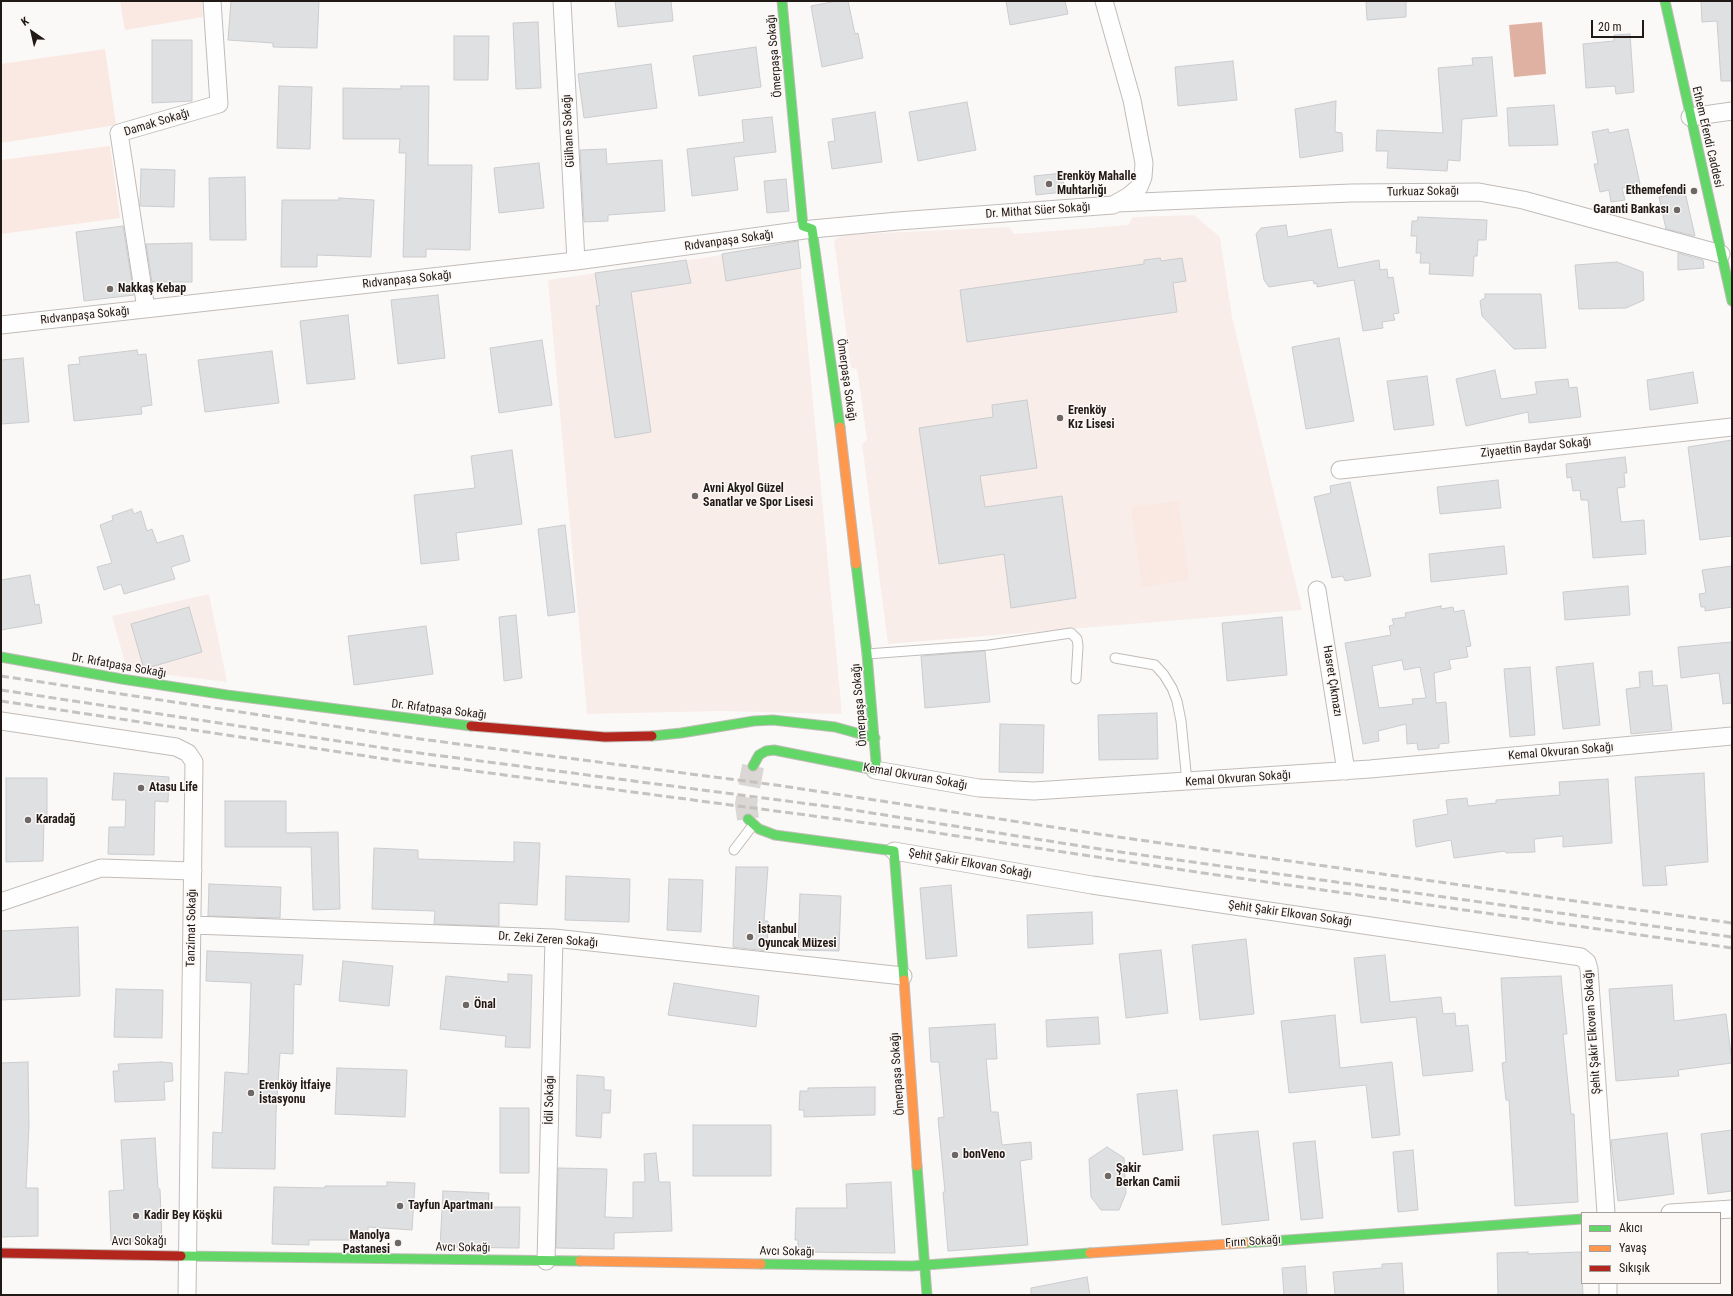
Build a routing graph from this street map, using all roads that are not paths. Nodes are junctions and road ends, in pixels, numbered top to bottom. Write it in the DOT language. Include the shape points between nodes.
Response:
graph roads {
  1 [pos="212,1"];
  2 [pos="562,1"];
  3 [pos="782,1"];
  4 [pos="1104,1"];
  5 [pos="1665,1"];
  6 [pos="1732,111"];
  7 [pos="1690,117"];
  8 [pos="1117,203"];
  9 [pos="812,229"];
  10 [pos="1721,254"];
  11 [pos="576,261"];
  12 [pos="1732,301"];
  13 [pos="146,309"];
  14 [pos="1,325"];
  15 [pos="1732,427"];
  16 [pos="1340,470"];
  17 [pos="1317,590"];
  18 [pos="867,654"];
  19 [pos="1,657"];
  20 [pos="1115,658"];
  21 [pos="1076,680"];
  22 [pos="1,721"];
  23 [pos="1732,736"];
  24 [pos="875,738"];
  25 [pos="753,766"];
  26 [pos="875,770"];
  27 [pos="1346,771"];
  28 [pos="1187,782"];
  29 [pos="751,822"];
  30 [pos="734,850"];
  31 [pos="894,851"];
  32 [pos="193,871"];
  33 [pos="1,902"];
  34 [pos="192,925"];
  35 [pos="554,938"];
  36 [pos="902,976"];
  37 [pos="1732,1209"];
  38 [pos="1606,1212"];
  39 [pos="1686,1212"];
  40 [pos="1581,1219"];
  41 [pos="1,1253"];
  42 [pos="187,1254"];
  43 [pos="546,1261"];
  44 [pos="925,1265"];
  45 [pos="1608,1284"];
  46 [pos="187,1295"];
  47 [pos="927,1295"];
  48 [pos="1608,1295"];
  1 -- 13 [label="street, Damak Sokağı" via="218,104 119,134"];
  2 -- 11 [label="street, Gülhane Sokağı"];
  3 -- 9 [label="street, Ömerpaşa Sokağı" via="803,226"];
  4 -- 8 [label="street, Dr. Mithat Süer Sokağı" via="1140,133 1144,163 1141,184 1133,193"];
  5 -- 7 [label="street, Ethem Efendi Caddesi"];
  6 -- 7 [label="street"];
  7 -- 10 [label="street, Ethem Efendi Caddesi"];
  8 -- 9 [label="street, Dr. Mithat Süer Sokağı" via="1096,207"];
  8 -- 10 [label="street, Turkuaz Sokağı" via="1352,193 1479,192 1511,197"];
  9 -- 11 [label="street, Rıdvanpaşa Sokağı"];
  9 -- 18 [label="street, Ömerpaşa Sokağı" via="838,412"];
  10 -- 12 [label="street, Ethem Efendi Caddesi"];
  11 -- 13 [label="street, Rıdvanpaşa Sokağı"];
  13 -- 14 [label="street, Rıdvanpaşa Sokağı"];
  15 -- 16 [label="street, Ziyaettin Baydar Sokağı"];
  17 -- 27 [label="street, Hasret Çıkmazı"];
  18 -- 21 [label="lane" via="989,645 1071,633 1077,639 1078,646"];
  18 -- 24 [label="street, Ömerpaşa Sokağı"];
  19 -- 24 [label="street, Dr. Rıfatpaşa Sokağı" via="227,695 491,729 630,737 778,720 835,727"];
  20 -- 28 [label="lane" via="1155,665 1164,674 1178,701"];
  22 -- 32 [label="street, Tanzimat Sokağı" via="171,746 185,751 192,757 195,769"];
  23 -- 27 [label="street, Kemal Okvuran Sokağı"];
  24 -- 26 [label="street, Ömerpaşa Sokağı"];
  25 -- 26 [label="street, Kemal Okvuran Sokağı" via="759,755 776,750"];
  26 -- 28 [label="street, Kemal Okvuran Sokağı" via="1010,791"];
  27 -- 28 [label="street, Kemal Okvuran Sokağı"];
  29 -- 30 [label="lane"];
  29 -- 31 [label="street, Şehit Şakir Elkovan Sokağı" via="759,829 775,835"];
  31 -- 36 [label="street, Ömerpaşa Sokağı"];
  31 -- 38 [label="street, Şehit Şakir Elkovan Sokağı" via="1108,888 1581,957 1587,962 1589,969"];
  32 -- 33 [label="street" via="101,868"];
  32 -- 34 [label="street, Tanzimat Sokağı"];
  34 -- 35 [label="street, Dr. Zeki Zeren Sokağı"];
  34 -- 42 [label="street, Tanzimat Sokağı"];
  35 -- 36 [label="street, Dr. Zeki Zeren Sokağı"];
  35 -- 43 [label="street, İdil Sokağı"];
  36 -- 44 [label="street, Ömerpaşa Sokağı"];
  37 -- 39 [label="street"];
  40 -- 44 [label="street, Fırın Sokağı"];
  41 -- 42 [label="street, Avcı Sokağı"];
  42 -- 43 [label="street, Avcı Sokağı"];
  42 -- 46 [label="street, Tanzimat Sokağı"];
  43 -- 44 [label="street, Avcı Sokağı"];
  44 -- 47 [label="street, Ömerpaşa Sokağı"];
  45 -- 48 [label="street"];
}
